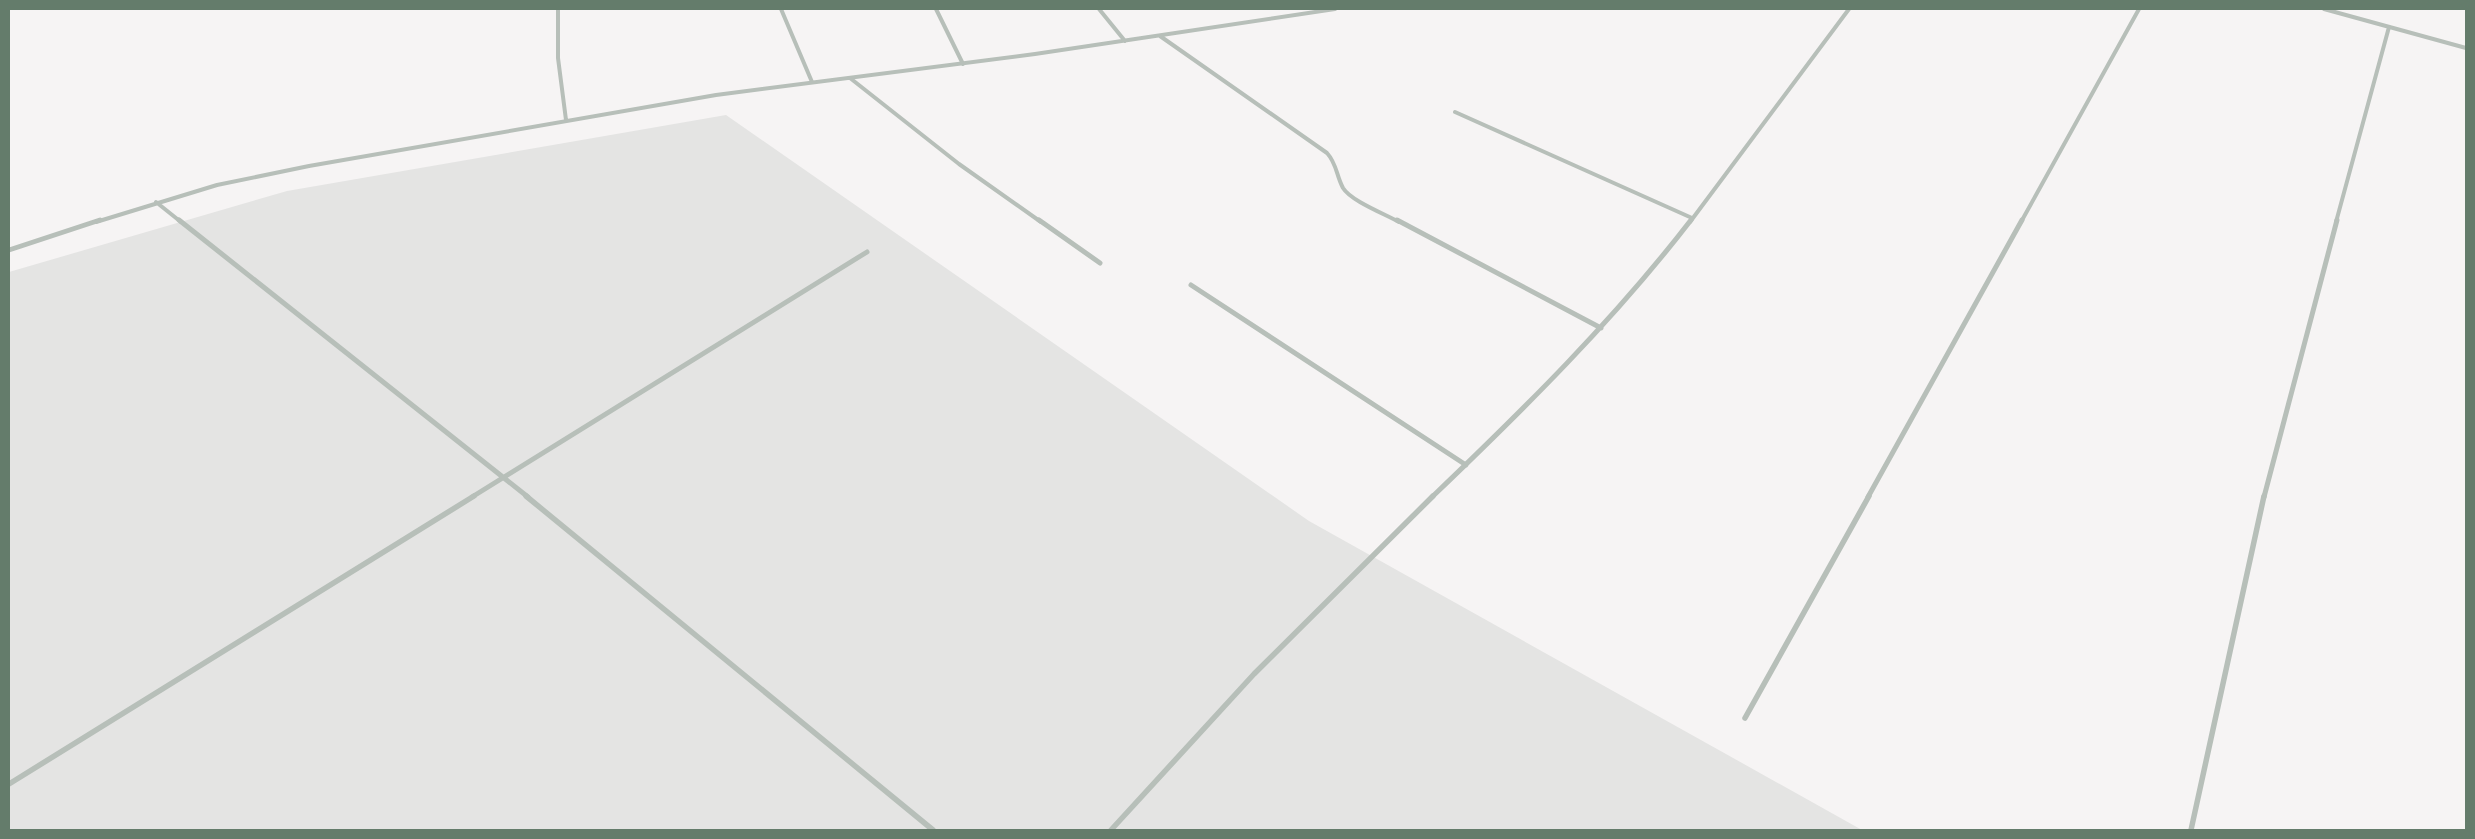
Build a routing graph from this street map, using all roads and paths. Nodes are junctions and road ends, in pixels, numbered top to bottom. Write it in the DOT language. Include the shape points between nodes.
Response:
graph roads {
  1 [pos="558,9"];
  2 [pos="781,9"];
  3 [pos="936,9"];
  4 [pos="1099,9"];
  5 [pos="1335,9"];
  6 [pos="1849,9"];
  7 [pos="2138,9"];
  8 [pos="2324,9"];
  9 [pos="2389,27"];
  10 [pos="1160,36"];
  11 [pos="1125,41"];
  12 [pos="2466,48"];
  13 [pos="963,64"];
  14 [pos="850,78"];
  15 [pos="812,82"];
  16 [pos="1455,112"];
  17 [pos="566,120"];
  18 [pos="156,202"];
  19 [pos="1692,218"];
  20 [pos="9,250"];
  21 [pos="867,252"];
  22 [pos="1100,263"];
  23 [pos="1191,285"];
  24 [pos="1601,328"];
  25 [pos="1466,465"];
  26 [pos="505,478"];
  27 [pos="1745,718"];
  28 [pos="9,784"];
  29 [pos="933,830"];
  30 [pos="1111,830"];
  31 [pos="2191,830"];
  1 -- 17 [label="street" via="558,58"];
  2 -- 15 [label="street"];
  3 -- 13 [label="street"];
  4 -- 11 [label="street"];
  5 -- 10 [label="street"];
  6 -- 19 [label="street" via="1822,40"];
  7 -- 27 [label="street"];
  8 -- 9 [label="street"];
  9 -- 12 [label="street"];
  9 -- 31 [label="street" via="2272,458"];
  10 -- 11 [label="street"];
  10 -- 24 [label="street" via="1326,154 1338,166 1340,183 1349,194"];
  11 -- 13 [label="street"];
  13 -- 14 [label="street"];
  14 -- 15 [label="street"];
  14 -- 22 [label="street" via="959,164"];
  15 -- 17 [label="street"];
  16 -- 19 [label="street"];
  17 -- 18 [label="street" via="309,166 217,185"];
  18 -- 20 [label="street"];
  18 -- 26 [label="street"];
  19 -- 24 [label="street"];
  21 -- 26 [label="street"];
  23 -- 25 [label="street"];
  24 -- 25 [label="street" via="1510,424"];
  25 -- 30 [label="street" via="1253,675"];
  26 -- 28 [label="street"];
  26 -- 29 [label="street"];
}
